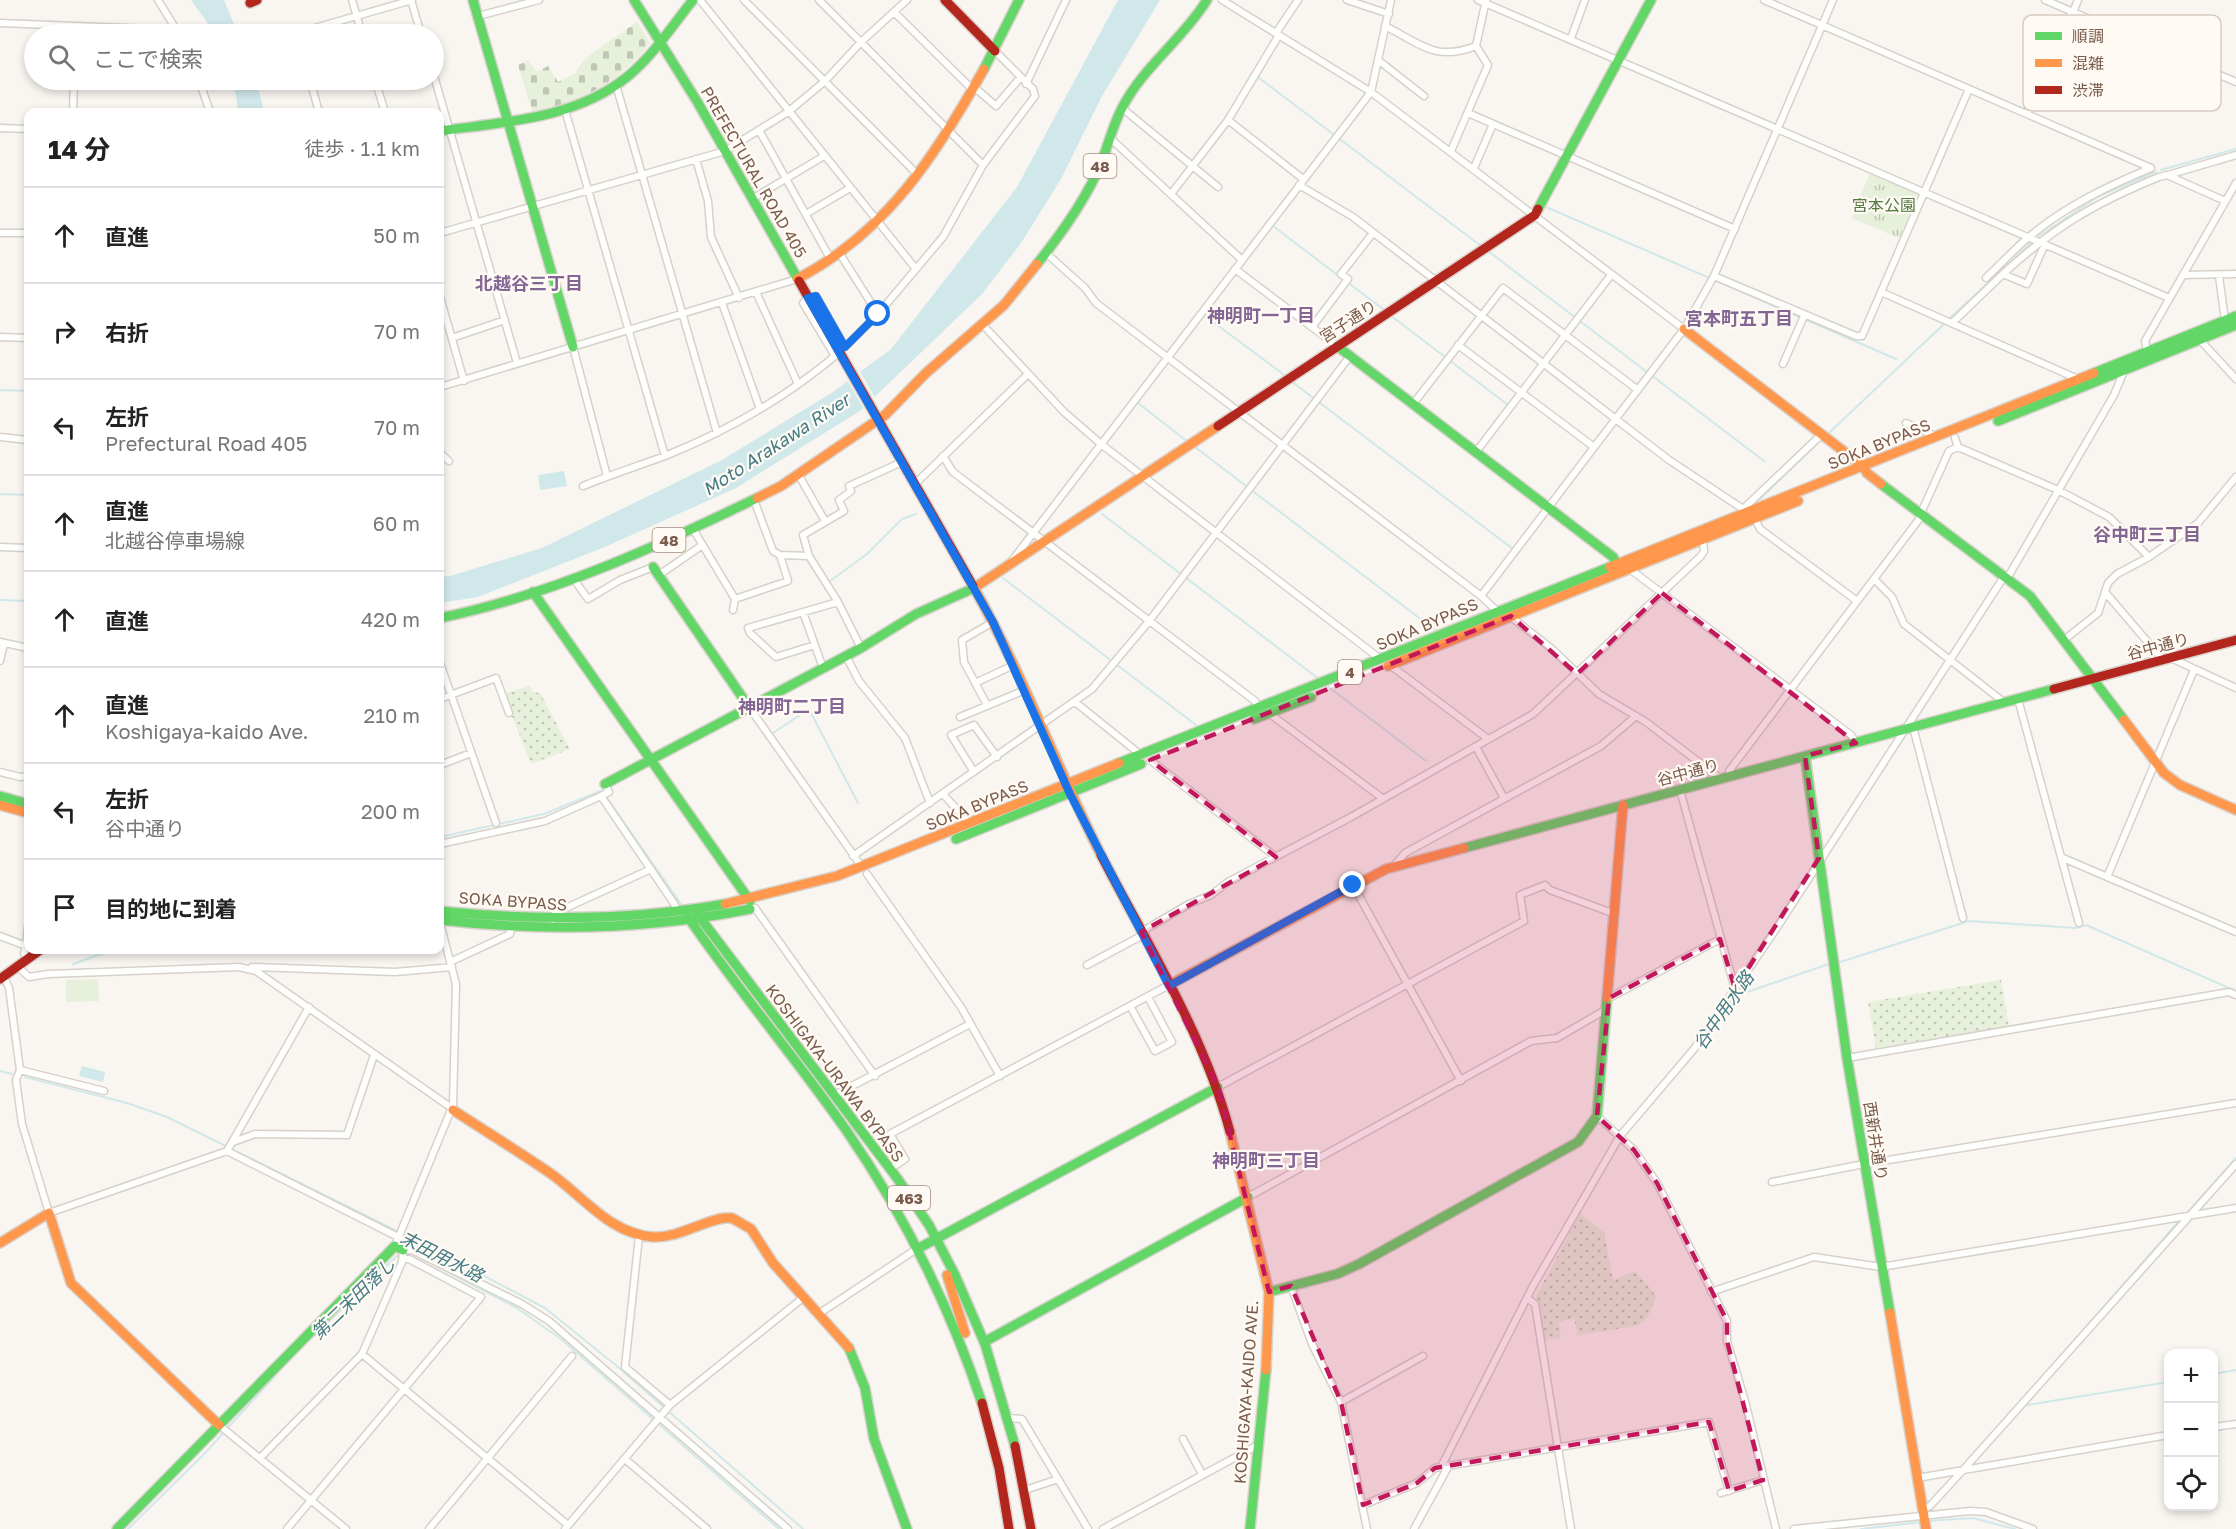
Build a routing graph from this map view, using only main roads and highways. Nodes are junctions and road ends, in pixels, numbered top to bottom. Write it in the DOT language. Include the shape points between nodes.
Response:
graph roads {
  1 [pos="473,0"];
  2 [pos="634,0"];
  3 [pos="693,0"];
  4 [pos="945,0"];
  5 [pos="1019,0"];
  6 [pos="1207,0"];
  7 [pos="1651,0"];
  8 [pos="660,40"];
  9 [pos="995,51"];
  10 [pos="508,120"];
  11 [pos="444,130"];
  12 [pos="797,279"];
  13 [pos="2236,316"];
  14 [pos="2236,325"];
  15 [pos="1684,329"];
  16 [pos="1337,346"];
  17 [pos="573,347"];
  18 [pos="877,417"];
  19 [pos="1865,470"];
  20 [pos="1617,564"];
  21 [pos="656,571"];
  22 [pos="974,588"];
  23 [pos="532,592"];
  24 [pos="444,617"];
  25 [pos="2236,640"];
  26 [pos="1386,662"];
  27 [pos="2091,679"];
  28 [pos="749,707"];
  29 [pos="1804,756"];
  30 [pos="1146,758"];
  31 [pos="651,759"];
  32 [pos="605,783"];
  33 [pos="1066,785"];
  34 [pos="1070,794"];
  35 [pos="0,796"];
  36 [pos="24,803"];
  37 [pos="0,805"];
  38 [pos="1623,805"];
  39 [pos="2236,810"];
  40 [pos="24,812"];
  41 [pos="865,871"];
  42 [pos="802,896"];
  43 [pos="757,905"];
  44 [pos="444,911"];
  45 [pos="699,915"];
  46 [pos="688,917"];
  47 [pos="444,921"];
  48 [pos="35,954"];
  49 [pos="2,978"];
  50 [pos="1169,986"];
  51 [pos="1218,1087"];
  52 [pos="453,1109"];
  53 [pos="1248,1197"];
  54 [pos="2,1239"];
  55 [pos="933,1241"];
  56 [pos="400,1248"];
  57 [pos="919,1248"];
  58 [pos="1269,1292"];
  59 [pos="984,1342"];
  60 [pos="969,1363"];
  61 [pos="219,1425"];
  62 [pos="117,1529"];
  63 [pos="907,1529"];
  64 [pos="1010,1529"];
  65 [pos="1031,1529"];
  66 [pos="1250,1529"];
  67 [pos="1926,1529"];
  1 -- 10 [label="main road"];
  2 -- 8 [label="main road, PREFECTURAL ROAD 405"];
  3 -- 8 [label="main road"];
  4 -- 9 [label="main road"];
  5 -- 9 [label="main road"];
  6 -- 18 [label="main road, 48" via="1122,108 1082,205 1019,288 983,326"];
  7 -- 16 [label="main road, 宮子通り" via="1535,215"];
  8 -- 10 [label="main road" via="639,65 593,99 565,110"];
  8 -- 12 [label="main road, PREFECTURAL ROAD 405"];
  9 -- 12 [label="main road" via="917,174 878,222 840,254"];
  10 -- 11 [label="main road"];
  10 -- 17 [label="main road"];
  12 -- 18 [label="main road, PREFECTURAL ROAD 405"];
  13 -- 19 [label="main road, SOKA BYPASS / 4" via="1937,436"];
  14 -- 19 [label="main road, SOKA BYPASS / 4" via="1957,442"];
  15 -- 19 [label="main road"];
  16 -- 20 [label="main road" via="1549,507"];
  16 -- 22 [label="main road, 宮子通り"];
  18 -- 22 [label="main road, PREFECTURAL ROAD 405"];
  18 -- 23 [label="main road, 48" via="798,474 754,500 693,530"];
  19 -- 20 [label="main road, SOKA BYPASS / 4" via="1744,511"];
  19 -- 26 [label="main road, SOKA BYPASS / 4" via="1755,519"];
  19 -- 27 [label="main road" via="2030,596"];
  20 -- 26 [label="main road, SOKA BYPASS / 4" via="1497,611"];
  21 -- 28 [label="main road"];
  22 -- 28 [label="main road, 宮子通り" via="916,614"];
  22 -- 33 [label="main road, KOSHIGAYA-KAIDO AVE." via="1014,665"];
  23 -- 24 [label="main road, 48" via="469,614"];
  23 -- 31 [label="main road"];
  25 -- 27 [label="main road, 谷中通り"];
  26 -- 30 [label="main road, SOKA BYPASS / 4" via="1258,709"];
  26 -- 30 [label="main road, SOKA BYPASS / 4" via="1270,713"];
  27 -- 29 [label="main road, 谷中通り"];
  27 -- 39 [label="main road" via="2155,763 2180,785"];
  28 -- 31 [label="main road, 宮子通り"];
  29 -- 38 [label="main road, 谷中通り"];
  29 -- 67 [label="main road, 西新井通り" via="1847,1058"];
  30 -- 33 [label="main road, SOKA BYPASS / 4"];
  30 -- 34 [label="main road, SOKA BYPASS / 4"];
  31 -- 32 [label="main road, 宮子通り"];
  31 -- 43 [label="main road"];
  33 -- 34 [label="main road, KOSHIGAYA-KAIDO AVE."];
  33 -- 41 [label="main road, SOKA BYPASS / 4"];
  34 -- 41 [label="main road, SOKA BYPASS / 4"];
  34 -- 50 [label="main road, KOSHIGAYA-KAIDO AVE."];
  35 -- 36 [label="main road"];
  37 -- 40 [label="main road"];
  38 -- 50 [label="main road, 谷中通り" via="1394,867 1353,885"];
  38 -- 58 [label="main road" via="1597,1116 1578,1142 1359,1264 1337,1274"];
  41 -- 42 [label="main road, SOKA BYPASS / 4"];
  41 -- 43 [label="main road, SOKA BYPASS / 4"];
  43 -- 45 [label="main road, SOKA BYPASS / 4"];
  44 -- 46 [label="main road, SOKA BYPASS / 4" via="553,921"];
  45 -- 46 [label="main road, SOKA BYPASS / 4"];
  45 -- 55 [label="main road, KOSHIGAYA-URAWA BYPASS / 463" via="889,1170"];
  46 -- 47 [label="main road, SOKA BYPASS / 4" via="595,929 511,928"];
  46 -- 57 [label="main road, KOSHIGAYA-URAWA BYPASS / 463" via="812,1083"];
  48 -- 49 [label="main road"];
  50 -- 51 [label="main road, KOSHIGAYA-KAIDO AVE."];
  51 -- 53 [label="main road, KOSHIGAYA-KAIDO AVE."];
  51 -- 55 [label="main road"];
  52 -- 63 [label="main road" via="552,1174 611,1223 639,1236 673,1235 717,1218 732,1218 751,1229 773,1263 847,1344 865,1388 874,1439"];
  53 -- 58 [label="main road, KOSHIGAYA-KAIDO AVE."];
  53 -- 59 [label="main road"];
  54 -- 61 [label="main road" via="49,1213 72,1282"];
  55 -- 57 [label="main road"];
  55 -- 59 [label="main road, KOSHIGAYA-URAWA BYPASS / 463" via="967,1300"];
  55 -- 60 [label="main road" via="951,1284 971,1355"];
  56 -- 61 [label="main road"];
  57 -- 60 [label="main road, KOSHIGAYA-URAWA BYPASS / 463"];
  58 -- 66 [label="main road, KOSHIGAYA-KAIDO AVE."];
  59 -- 65 [label="main road, KOSHIGAYA-URAWA BYPASS / 463" via="1008,1418"];
  60 -- 64 [label="main road, KOSHIGAYA-URAWA BYPASS / 463" via="994,1445"];
  61 -- 62 [label="main road"];
}
